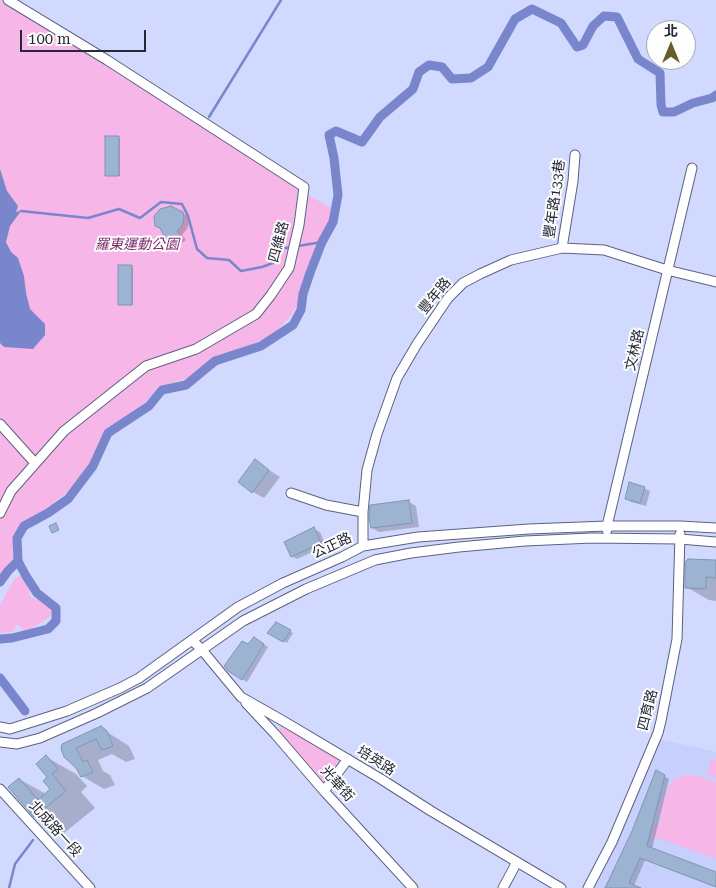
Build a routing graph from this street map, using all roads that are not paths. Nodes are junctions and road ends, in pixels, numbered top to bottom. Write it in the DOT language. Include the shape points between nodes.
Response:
graph roads {
  1 [pos="8,0"];
  2 [pos="575,155"];
  3 [pos="692,168"];
  4 [pos="562,248"];
  5 [pos="667,270"];
  6 [pos="716,282"];
  7 [pos="0,424"];
  8 [pos="35,463"];
  9 [pos="291,493"];
  10 [pos="364,512"];
  11 [pos="0,513"];
  12 [pos="607,526"];
  13 [pos="680,526"];
  14 [pos="716,528"];
  15 [pos="606,538"];
  16 [pos="680,539"];
  17 [pos="716,542"];
  18 [pos="363,546"];
  19 [pos="192,640"];
  20 [pos="202,650"];
  21 [pos="240,698"];
  22 [pos="0,727"];
  23 [pos="0,742"];
  24 [pos="348,759"];
  25 [pos="0,789"];
  26 [pos="324,791"];
  27 [pos="517,862"];
  28 [pos="90,888"];
  29 [pos="413,888"];
  30 [pos="503,888"];
  31 [pos="561,888"];
  32 [pos="588,888"];
  1 -- 8 [label="street, 四維路" via="304,187 300,224 289,268 256,314 196,349 146,366 64,431"];
  2 -- 4 [label="street, 豐年路133巷"];
  3 -- 5 [label="street, 文林路"];
  4 -- 5 [label="street, 豐年路" via="604,250"];
  4 -- 10 [label="street, 豐年路" via="511,260 463,283 448,298 397,378 367,470"];
  5 -- 6 [label="street, 豐年路"];
  5 -- 12 [label="street, 文林路"];
  7 -- 8 [label="street"];
  8 -- 11 [label="street, 四維路" via="11,491"];
  9 -- 10 [label="street" via="326,505"];
  10 -- 18 [label="street, 豐年路"];
  12 -- 13 [label="street, 公正路"];
  12 -- 15 [label="street, 文林路"];
  12 -- 18 [label="street, 公正路" via="418,536"];
  13 -- 14 [label="street, 公正路"];
  13 -- 16 [label="street, 四育路"];
  15 -- 16 [label="street, 公正路"];
  15 -- 20 [label="street, 公正路" via="459,547 375,560 251,617"];
  16 -- 17 [label="street, 公正路"];
  16 -- 32 [label="street, 四育路" via="676,639 658,733 612,842"];
  18 -- 19 [label="street, 公正路" via="283,582 238,607"];
  19 -- 20 [label="street, 培英路"];
  19 -- 22 [label="street, 公正路" via="139,678 111,692 67,711 10,729"];
  20 -- 21 [label="street, 培英路"];
  20 -- 23 [label="street, 公正路" via="147,688 66,727 17,744"];
  21 -- 24 [label="street, 培英路"];
  21 -- 26 [label="street, 光華街"];
  24 -- 26 [label="street"];
  24 -- 27 [label="street, 培英路"];
  25 -- 28 [label="street, 北成路一段"];
  26 -- 29 [label="street, 光華街"];
  27 -- 30 [label="street"];
  27 -- 31 [label="street, 培英路"];
}
